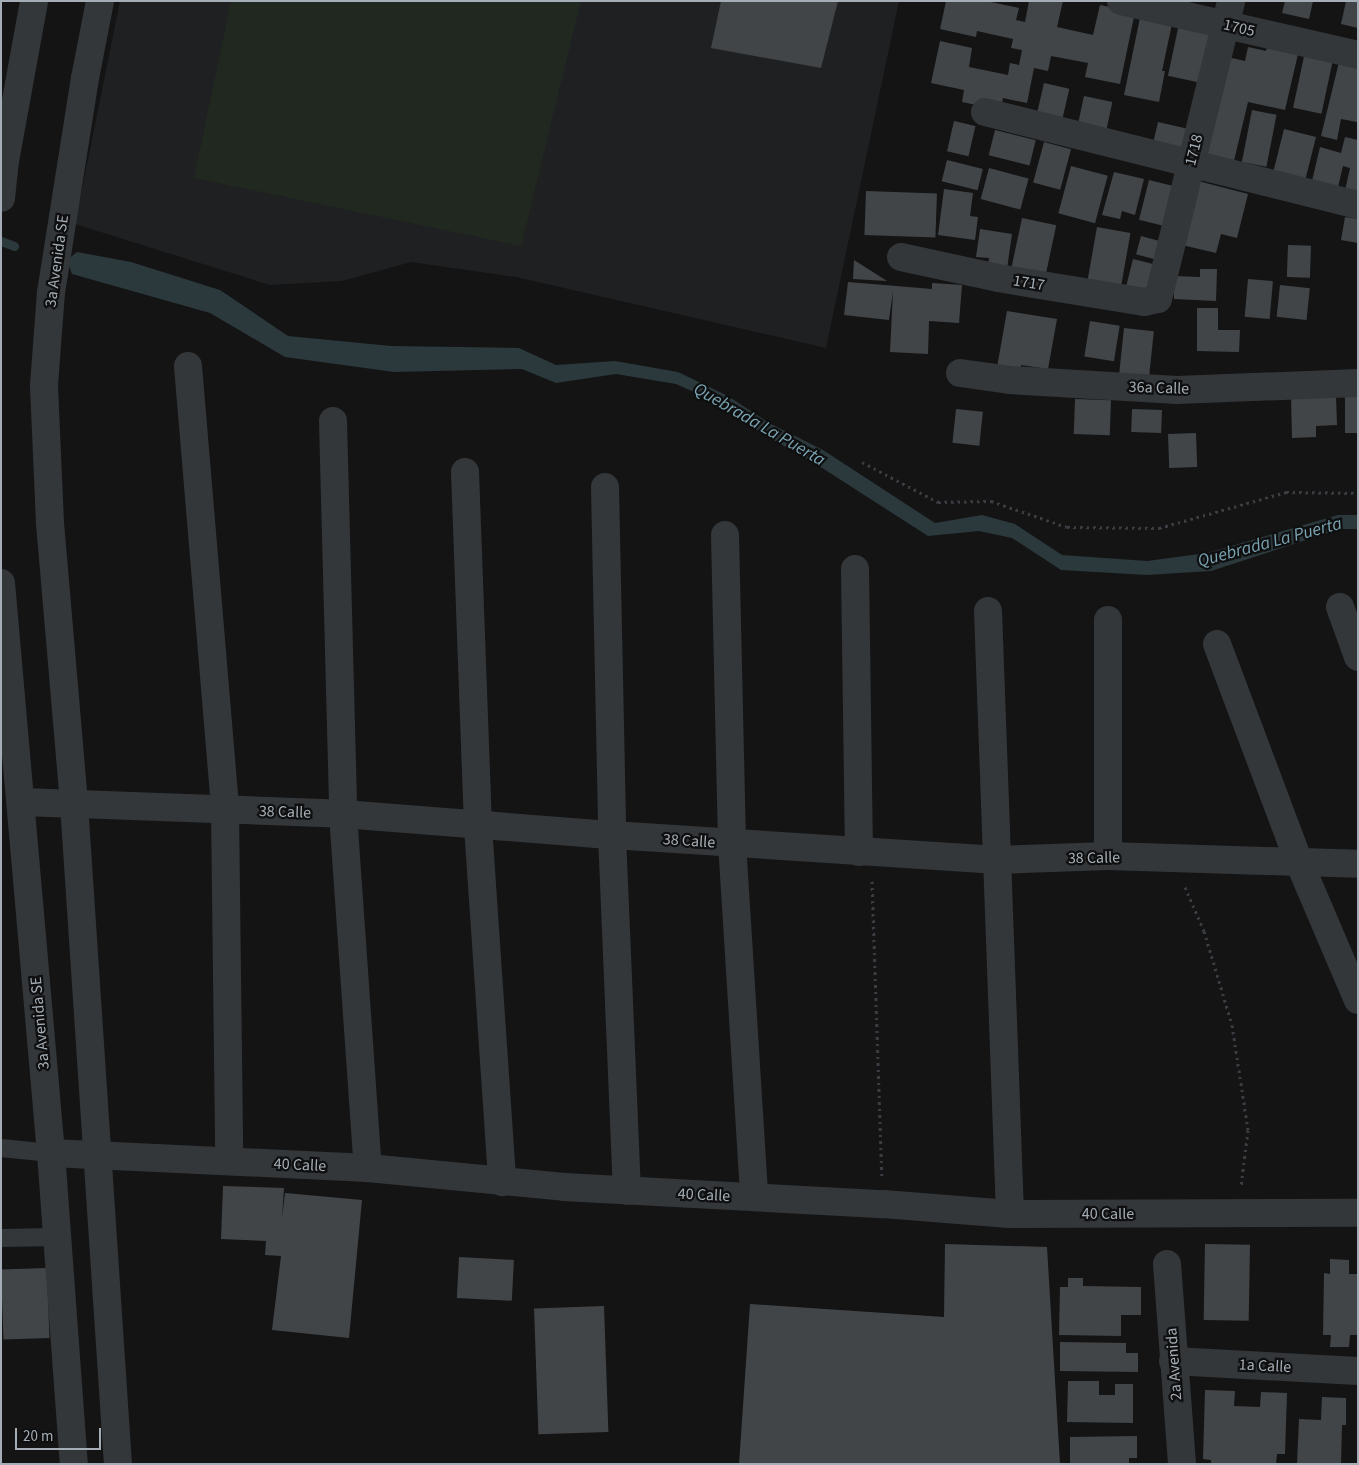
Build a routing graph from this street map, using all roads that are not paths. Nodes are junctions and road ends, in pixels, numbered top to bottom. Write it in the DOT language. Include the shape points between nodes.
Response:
graph roads {
  1 [pos="34,1"];
  2 [pos="100,1"];
  3 [pos="1121,1"];
  4 [pos="1228,13"];
  5 [pos="1358,55"];
  6 [pos="985,112"];
  7 [pos="1191,164"];
  8 [pos="1,198"];
  9 [pos="1358,206"];
  10 [pos="901,257"];
  11 [pos="1158,299"];
  12 [pos="188,366"];
  13 [pos="960,373"];
  14 [pos="1358,383"];
  15 [pos="333,421"];
  16 [pos="465,472"];
  17 [pos="605,487"];
  18 [pos="725,535"];
  19 [pos="855,569"];
  20 [pos="1,583"];
  21 [pos="1340,607"];
  22 [pos="988,611"];
  23 [pos="1108,620"];
  24 [pos="1216,644"];
  25 [pos="1358,657"];
  26 [pos="22,802"];
  27 [pos="74,804"];
  28 [pos="225,810"];
  29 [pos="343,814"];
  30 [pos="478,826"];
  31 [pos="612,835"];
  32 [pos="732,844"];
  33 [pos="865,852"];
  34 [pos="1108,856"];
  35 [pos="998,860"];
  36 [pos="1299,862"];
  37 [pos="1358,864"];
  38 [pos="1358,1000"];
  39 [pos="1,1148"];
  40 [pos="51,1153"];
  41 [pos="97,1155"];
  42 [pos="229,1161"];
  43 [pos="368,1168"];
  44 [pos="502,1182"];
  45 [pos="627,1191"];
  46 [pos="754,1197"];
  47 [pos="1358,1213"];
  48 [pos="1010,1214"];
  49 [pos="57,1237"];
  50 [pos="1,1238"];
  51 [pos="1167,1264"];
  52 [pos="1173,1361"];
  53 [pos="1358,1371"];
  54 [pos="74,1464"];
  55 [pos="118,1464"];
  56 [pos="1182,1464"];
  1 -- 8 [label="street"];
  2 -- 27 [label="street, 3a Avenida SE" via="51,292 44,386 50,523"];
  3 -- 4 [label="street, 1705"];
  4 -- 5 [label="street, 1705"];
  4 -- 7 [label="street, 1718"];
  6 -- 7 [label="street"];
  7 -- 9 [label="street"];
  7 -- 11 [label="street, 1718"];
  10 -- 11 [label="street, 1717" via="1008,280 1144,302"];
  12 -- 28 [label="street"];
  13 -- 14 [label="street, 36a Calle" via="1010,380 1177,390"];
  15 -- 29 [label="street"];
  16 -- 30 [label="street"];
  17 -- 31 [label="street"];
  18 -- 32 [label="street"];
  19 -- 33 [label="street"];
  20 -- 26 [label="street, 3a Avenida SE"];
  21 -- 25 [label="street"];
  22 -- 35 [label="street"];
  23 -- 34 [label="street"];
  24 -- 36 [label="street"];
  26 -- 27 [label="street, 38 Calle"];
  26 -- 40 [label="street, 3a Avenida SE"];
  27 -- 28 [label="street, 38 Calle"];
  27 -- 41 [label="street, 3a Avenida SE"];
  28 -- 29 [label="street, 38 Calle"];
  28 -- 42 [label="street"];
  29 -- 30 [label="street, 38 Calle"];
  29 -- 43 [label="street"];
  30 -- 31 [label="street, 38 Calle"];
  30 -- 44 [label="street"];
  31 -- 32 [label="street, 38 Calle"];
  31 -- 45 [label="street"];
  32 -- 33 [label="street, 38 Calle"];
  32 -- 46 [label="street"];
  33 -- 35 [label="street, 38 Calle"];
  34 -- 35 [label="street, 38 Calle"];
  34 -- 36 [label="street, 38 Calle"];
  35 -- 48 [label="street"];
  36 -- 37 [label="street, 38 Calle"];
  36 -- 38 [label="street"];
  39 -- 40 [label="lane"];
  40 -- 41 [label="street, 40 Calle"];
  40 -- 49 [label="street, 3a Avenida SE"];
  41 -- 42 [label="street, 40 Calle"];
  41 -- 55 [label="street, 3a Avenida SE"];
  42 -- 43 [label="street, 40 Calle"];
  43 -- 44 [label="street, 40 Calle"];
  44 -- 45 [label="street, 40 Calle"];
  45 -- 46 [label="street, 40 Calle"];
  46 -- 48 [label="street, 40 Calle"];
  47 -- 48 [label="street, 40 Calle"];
  49 -- 50 [label="lane"];
  49 -- 54 [label="street, 3a Avenida SE"];
  51 -- 52 [label="street, 2a Avenida"];
  52 -- 53 [label="street, 1a Calle"];
  52 -- 56 [label="street, 2a Avenida"];
}
